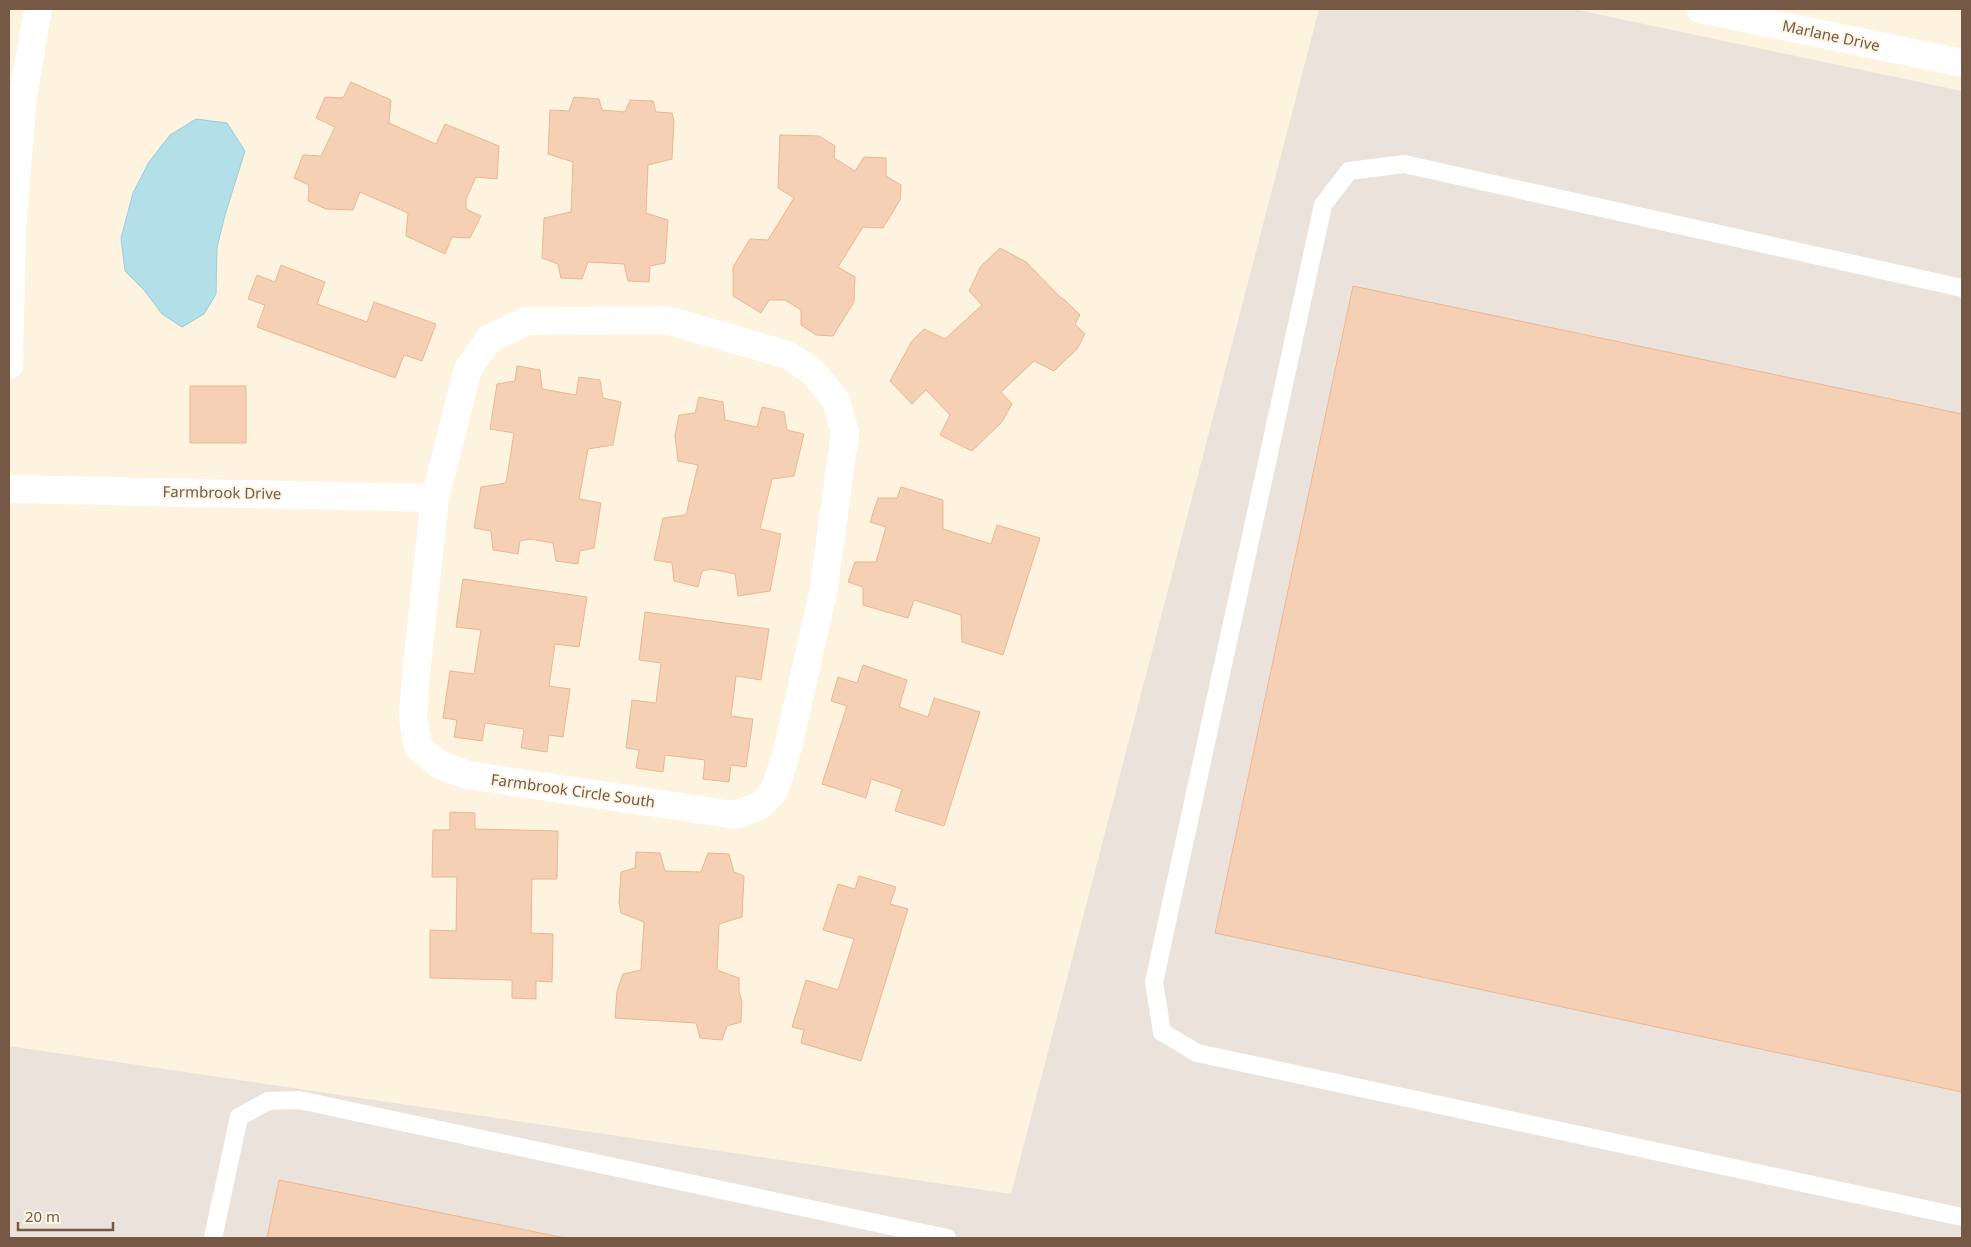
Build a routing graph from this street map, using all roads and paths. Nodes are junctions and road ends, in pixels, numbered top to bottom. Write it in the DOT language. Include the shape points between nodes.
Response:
graph roads {
  1 [pos="38,9"];
  2 [pos="1700,9"];
  3 [pos="1962,63"];
  4 [pos="1962,288"];
  5 [pos="9,365"];
  6 [pos="9,489"];
  7 [pos="435,498"];
  8 [pos="1962,1217"];
  9 [pos="213,1238"];
  10 [pos="947,1238"];
  1 -- 5 [label="street" via="23,96 12,231"];
  2 -- 3 [label="street, Marlane Drive"];
  4 -- 8 [label="lane" via="1404,164 1349,171 1323,205 1154,982 1162,1032 1197,1053"];
  6 -- 7 [label="street, Farmbrook Drive"];
  7 -- 7 [label="street, Farmbrook Circle South" via="468,369 489,339 527,321 667,320 788,354 812,371 836,400 845,433 823,593 787,751 774,790 760,806 735,815 467,775 440,765 418,747 413,718 416,674"];
  9 -- 10 [label="lane" via="239,1117 268,1101 299,1100"];
}
